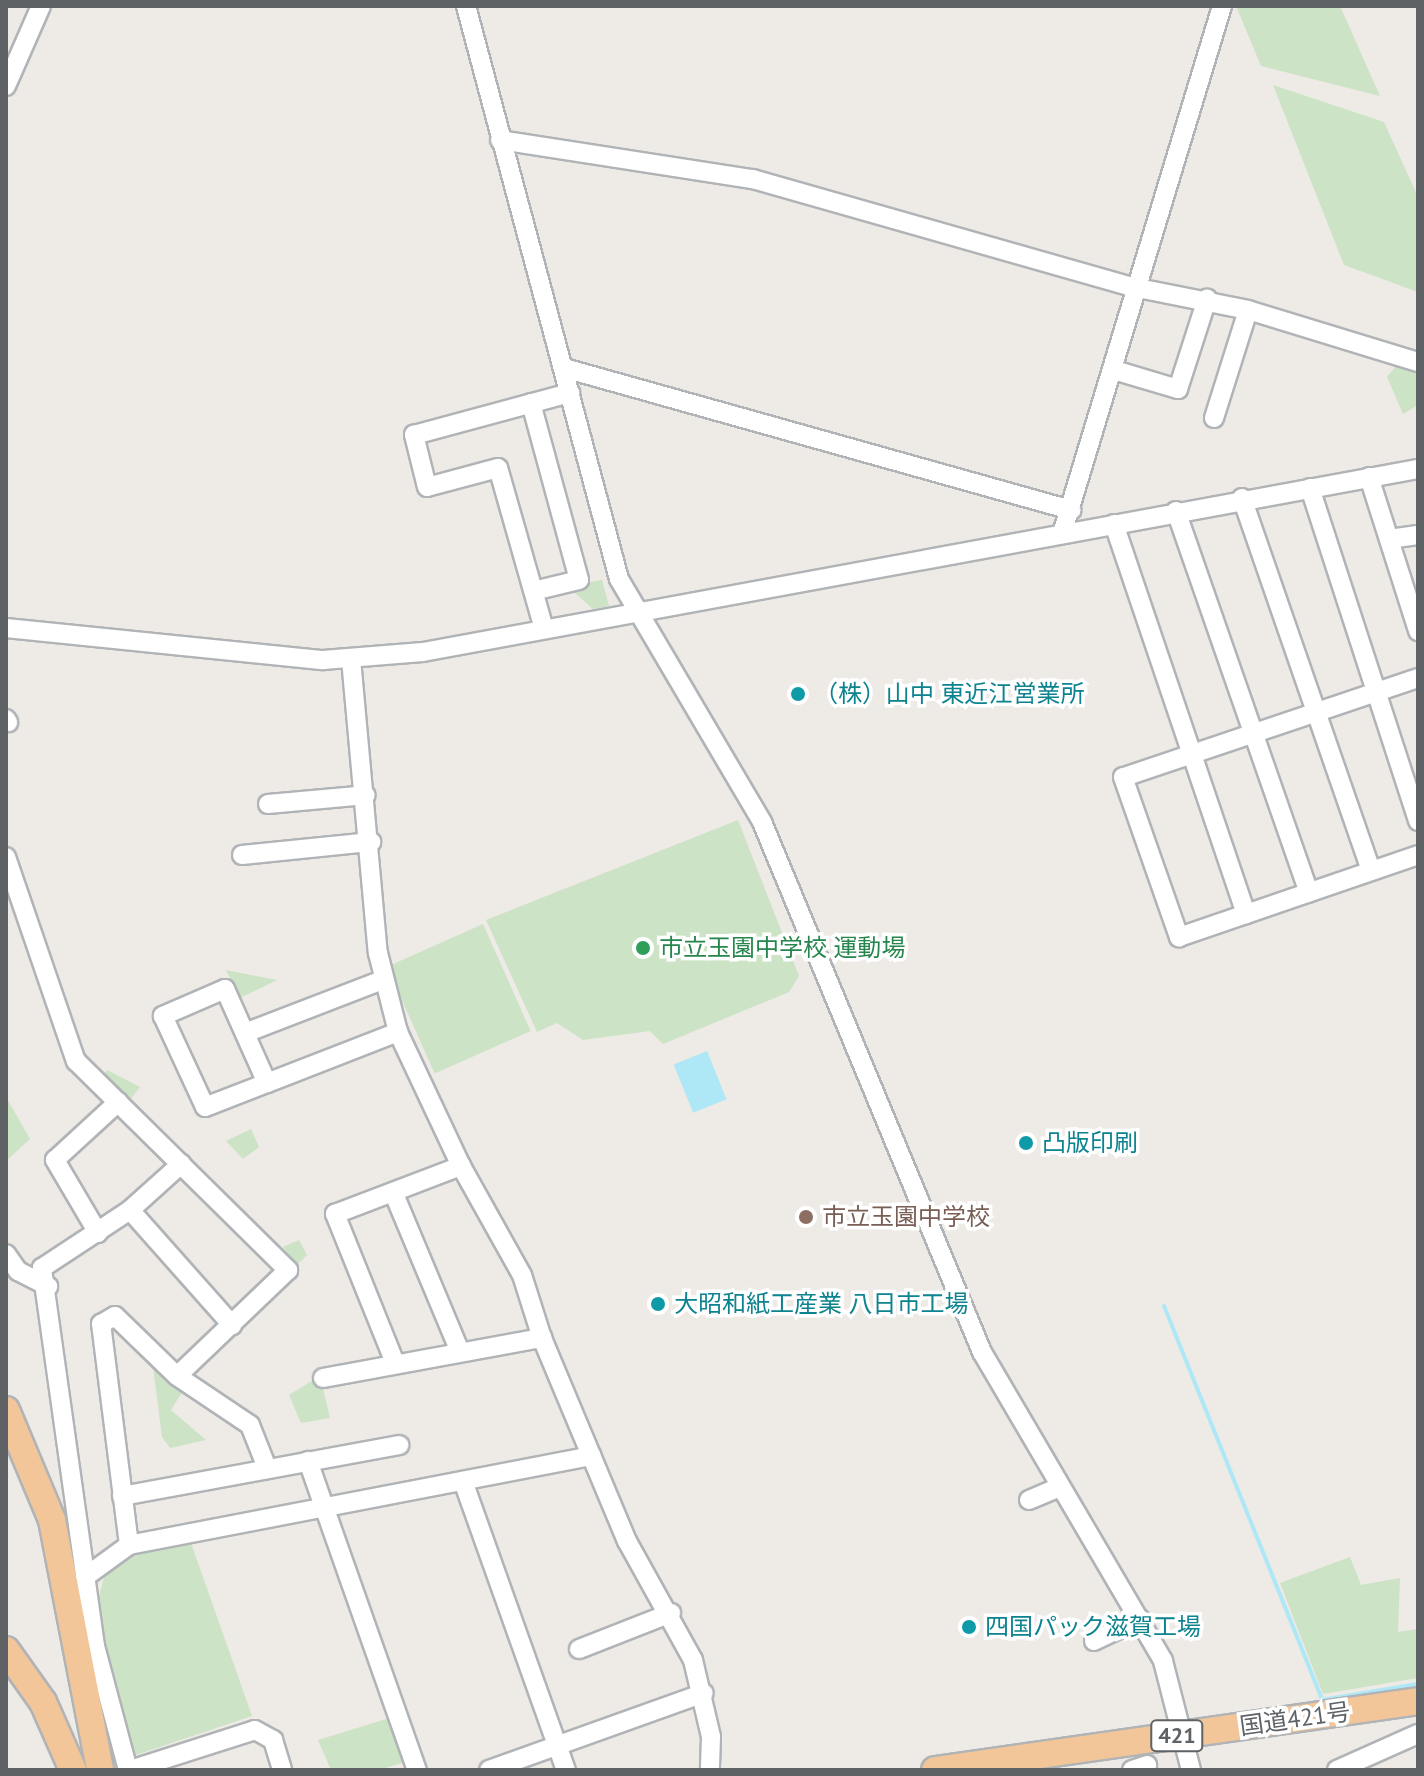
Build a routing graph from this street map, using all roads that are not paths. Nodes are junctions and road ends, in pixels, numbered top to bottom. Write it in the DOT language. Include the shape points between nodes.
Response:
graph roads {
  1 [pos="41,6"];
  2 [pos="466,6"];
  3 [pos="1222,6"];
  4 [pos="6,86"];
  5 [pos="500,140"];
  6 [pos="1133,287"];
  7 [pos="1207,299"];
  8 [pos="1248,310"];
  9 [pos="1418,362"];
  10 [pos="564,368"];
  11 [pos="1114,370"];
  12 [pos="570,393"];
  13 [pos="531,403"];
  14 [pos="1214,418"];
  15 [pos="1418,469"];
  16 [pos="1369,477"];
  17 [pos="1310,488"];
  18 [pos="1242,498"];
  19 [pos="1071,510"];
  20 [pos="1176,511"];
  21 [pos="1114,524"];
  22 [pos="1062,534"];
  23 [pos="1418,535"];
  24 [pos="1389,539"];
  25 [pos="533,591"];
  26 [pos="641,614"];
  27 [pos="6,628"];
  28 [pos="544,629"];
  29 [pos="1418,631"];
  30 [pos="351,659"];
  31 [pos="1418,678"];
  32 [pos="1376,692"];
  33 [pos="1316,712"];
  34 [pos="1253,733"];
  35 [pos="1192,754"];
  36 [pos="366,795"];
  37 [pos="268,804"];
  38 [pos="1418,821"];
  39 [pos="371,842"];
  40 [pos="242,855"];
  41 [pos="1418,855"];
  42 [pos="6,857"];
  43 [pos="1371,870"];
  44 [pos="1309,892"];
  45 [pos="1246,914"];
  46 [pos="382,980"];
  47 [pos="398,1032"];
  48 [pos="245,1033"];
  49 [pos="267,1083"];
  50 [pos="118,1102"];
  51 [pos="181,1164"];
  52 [pos="461,1166"];
  53 [pos="394,1194"];
  54 [pos="130,1210"];
  55 [pos="98,1233"];
  56 [pos="6,1254"];
  57 [pos="48,1286"];
  58 [pos="232,1325"];
  59 [pos="542,1338"];
  60 [pos="460,1352"];
  61 [pos="395,1363"];
  62 [pos="177,1376"];
  63 [pos="323,1378"];
  64 [pos="6,1410"];
  65 [pos="399,1445"];
  66 [pos="592,1456"];
  67 [pos="308,1461"];
  68 [pos="267,1468"];
  69 [pos="463,1481"];
  70 [pos="1059,1487"];
  71 [pos="122,1496"];
  72 [pos="1029,1500"];
  73 [pos="328,1510"];
  74 [pos="129,1545"];
  75 [pos="85,1577"];
  76 [pos="671,1613"];
  77 [pos="1140,1619"];
  78 [pos="1094,1641"];
  79 [pos="579,1649"];
  80 [pos="6,1650"];
  81 [pos="704,1693"];
  82 [pos="1418,1701"];
  83 [pos="1418,1734"];
  84 [pos="1183,1735"];
  85 [pos="557,1747"];
  86 [pos="1012,1765"];
  87 [pos="73,1770"];
  88 [pos="100,1770"];
  89 [pos="129,1770"];
  90 [pos="282,1770"];
  91 [pos="417,1770"];
  92 [pos="489,1770"];
  93 [pos="566,1770"];
  94 [pos="710,1770"];
  95 [pos="935,1770"];
  96 [pos="1191,1770"];
  97 [pos="1337,1770"];
  1 -- 4 [label="street"];
  2 -- 5 [label="street"];
  3 -- 6 [label="street"];
  5 -- 6 [label="street" via="753,179"];
  5 -- 10 [label="street"];
  6 -- 7 [label="street"];
  6 -- 11 [label="street"];
  7 -- 8 [label="street"];
  7 -- 11 [label="street" via="1178,389"];
  8 -- 9 [label="street"];
  8 -- 14 [label="street"];
  10 -- 12 [label="street"];
  10 -- 19 [label="street"];
  11 -- 19 [label="street"];
  12 -- 13 [label="street"];
  12 -- 26 [label="street" via="619,579"];
  13 -- 25 [label="street" via="579,580"];
  13 -- 25 [label="street" via="414,435 427,487 498,468"];
  15 -- 16 [label="street"];
  16 -- 17 [label="street"];
  16 -- 24 [label="street"];
  17 -- 18 [label="street"];
  17 -- 32 [label="street"];
  18 -- 20 [label="street"];
  18 -- 33 [label="street"];
  19 -- 22 [label="street"];
  20 -- 21 [label="street"];
  20 -- 34 [label="street"];
  21 -- 22 [label="street"];
  21 -- 35 [label="street"];
  22 -- 26 [label="street"];
  23 -- 24 [label="street"];
  24 -- 29 [label="street"];
  25 -- 28 [label="street"];
  26 -- 28 [label="street"];
  26 -- 70 [label="street" via="762,822 976,1340"];
  27 -- 30 [label="street"];
  28 -- 30 [label="street" via="423,652"];
  30 -- 36 [label="street"];
  31 -- 32 [label="street"];
  32 -- 33 [label="street"];
  32 -- 38 [label="street"];
  33 -- 34 [label="street"];
  33 -- 43 [label="street"];
  34 -- 35 [label="street"];
  34 -- 44 [label="street"];
  35 -- 45 [label="street"];
  35 -- 45 [label="street" via="1123,777 1179,937"];
  36 -- 37 [label="street"];
  36 -- 39 [label="street"];
  39 -- 40 [label="street"];
  39 -- 46 [label="street"];
  41 -- 43 [label="street"];
  42 -- 50 [label="street" via="76,1061"];
  43 -- 44 [label="street"];
  44 -- 45 [label="street"];
  46 -- 47 [label="street"];
  46 -- 48 [label="street"];
  47 -- 49 [label="street"];
  47 -- 52 [label="street"];
  48 -- 49 [label="street"];
  48 -- 49 [label="street" via="225,989 163,1016 205,1107"];
  50 -- 51 [label="street"];
  50 -- 55 [label="street" via="55,1160"];
  51 -- 54 [label="street"];
  51 -- 58 [label="street" via="288,1270"];
  52 -- 53 [label="street"];
  52 -- 59 [label="street" via="522,1275"];
  53 -- 60 [label="street"];
  53 -- 61 [label="street" via="335,1214"];
  54 -- 55 [label="street"];
  54 -- 58 [label="street"];
  55 -- 57 [label="street" via="42,1268"];
  56 -- 57 [label="street" via="18,1271"];
  57 -- 75 [label="street"];
  58 -- 62 [label="street"];
  59 -- 60 [label="street"];
  59 -- 66 [label="street"];
  60 -- 61 [label="street"];
  61 -- 63 [label="street"];
  62 -- 68 [label="street" via="250,1425"];
  62 -- 71 [label="street" via="115,1316 101,1324"];
  64 -- 88 [label="highway" via="52,1520"];
  65 -- 67 [label="street"];
  66 -- 69 [label="street"];
  66 -- 76 [label="street" via="627,1541"];
  67 -- 68 [label="street"];
  67 -- 73 [label="street"];
  68 -- 71 [label="street"];
  69 -- 73 [label="street"];
  69 -- 85 [label="street"];
  70 -- 72 [label="street"];
  70 -- 77 [label="street"];
  71 -- 74 [label="street"];
  73 -- 74 [label="street"];
  73 -- 91 [label="street"];
  74 -- 75 [label="street"];
  75 -- 89 [label="street" via="95,1646"];
  76 -- 79 [label="street"];
  76 -- 81 [label="street"];
  77 -- 78 [label="street"];
  77 -- 84 [label="street" via="1171,1683"];
  80 -- 87 [label="highway" via="43,1702"];
  81 -- 85 [label="street"];
  81 -- 94 [label="street"];
  82 -- 84 [label="highway, 国道421号 / 421"];
  83 -- 97 [label="street"];
  84 -- 86 [label="highway, 国道421号 / 421"];
  84 -- 96 [label="street"];
  85 -- 92 [label="street"];
  85 -- 93 [label="street"];
  86 -- 95 [label="highway, 国道421号 / 421"];
  89 -- 90 [label="street" via="255,1730 273,1740"];
}
